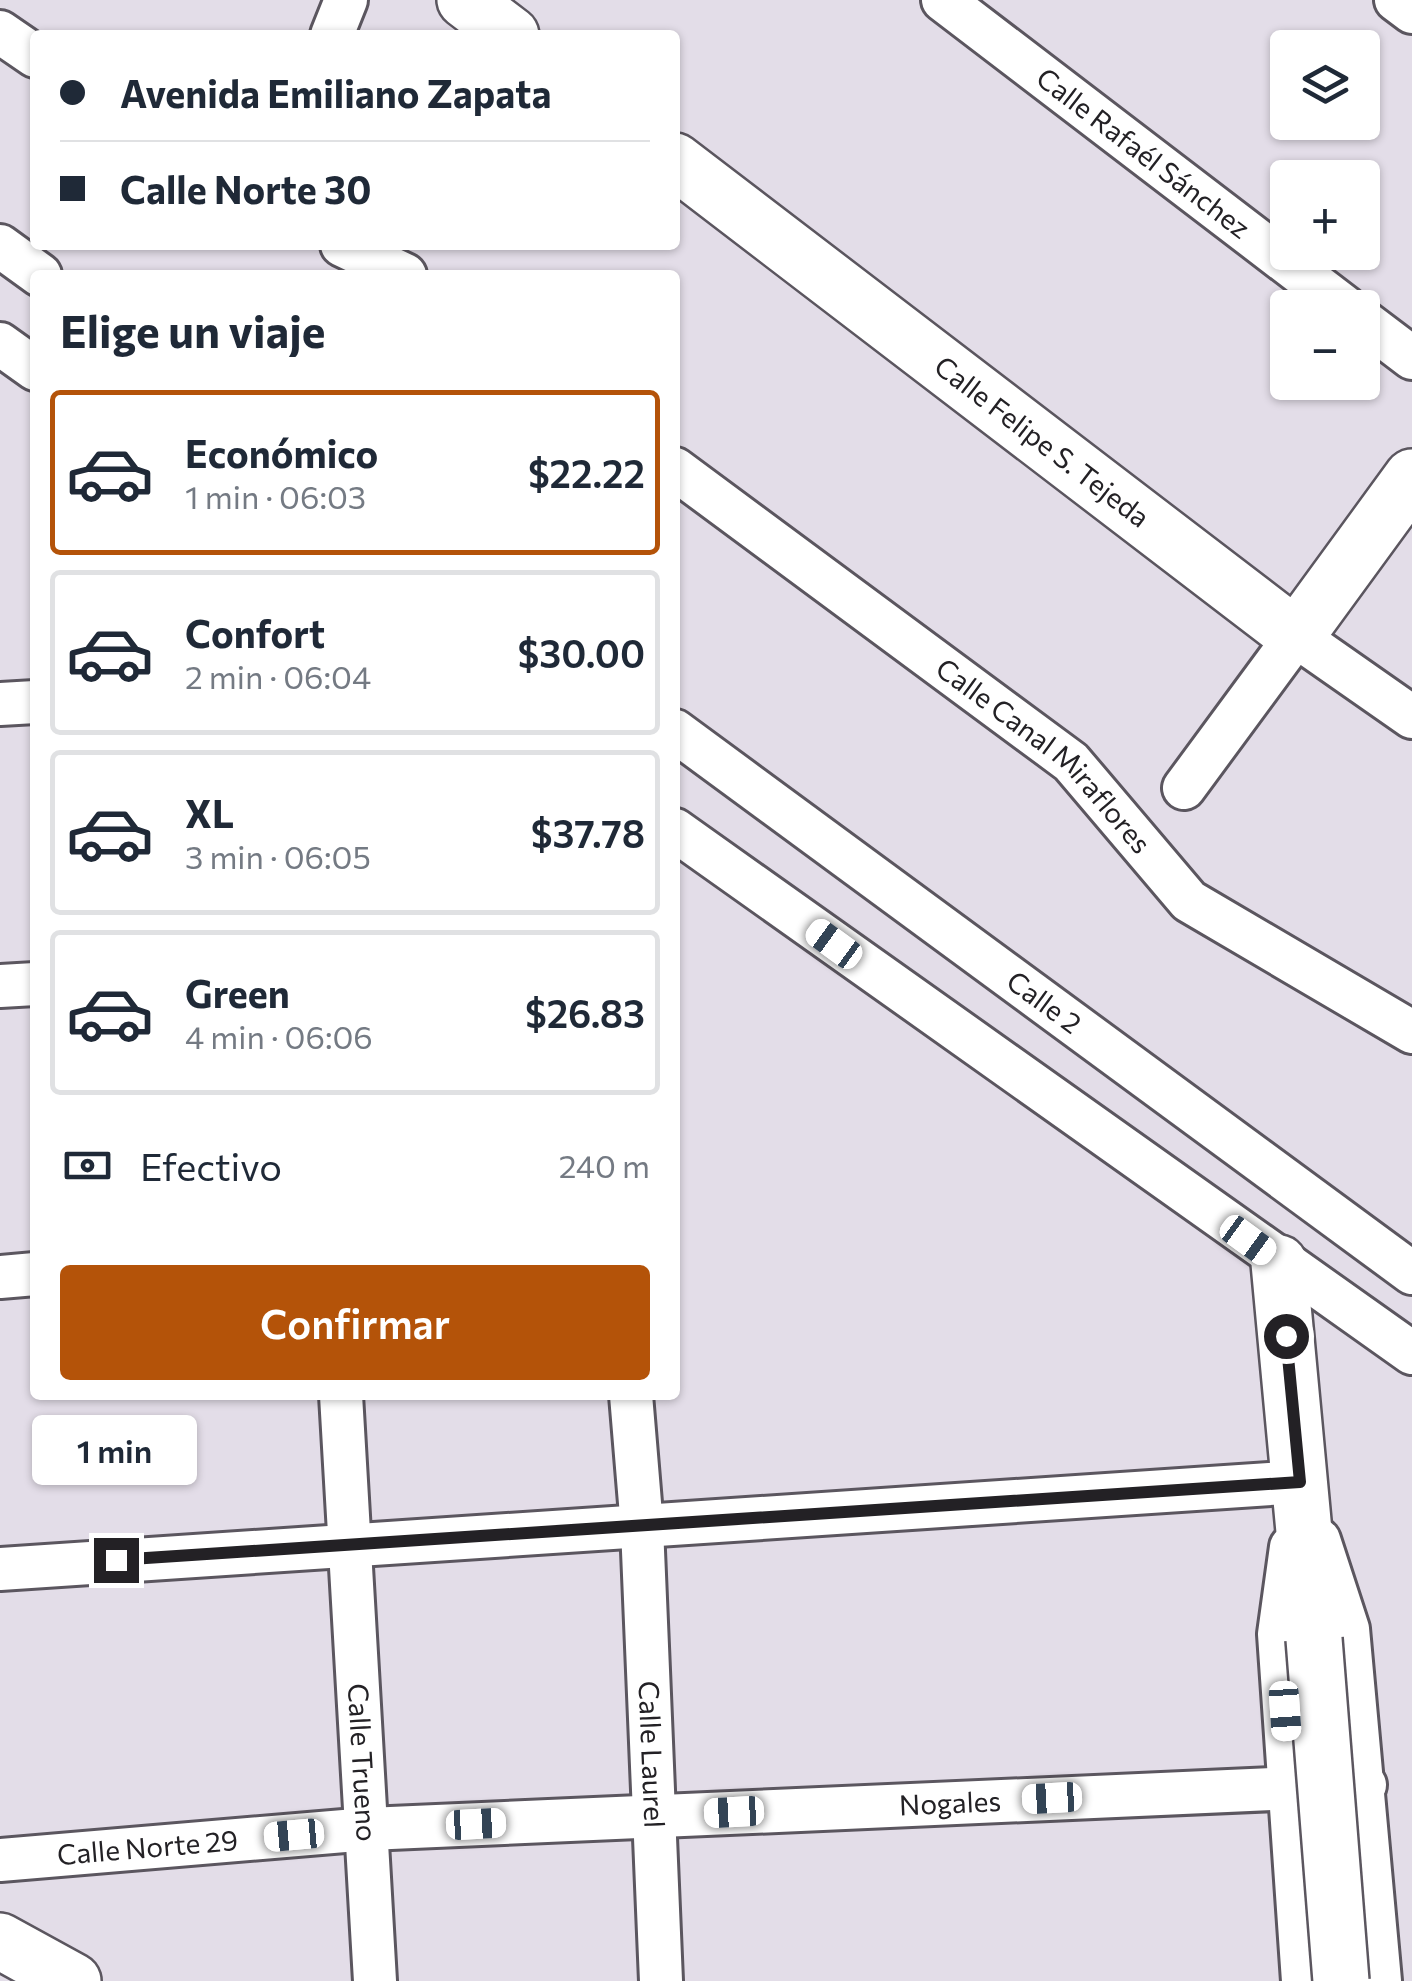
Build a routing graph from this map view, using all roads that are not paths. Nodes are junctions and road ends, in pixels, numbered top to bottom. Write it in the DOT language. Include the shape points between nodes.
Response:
graph roads {
  1 [pos="346,0"];
  2 [pos="465,0"];
  3 [pos="943,0"];
  4 [pos="1396,0"];
  5 [pos="1412,12"];
  6 [pos="334,30"];
  7 [pos="504,30"];
  8 [pos="0,32"];
  9 [pos="30,53"];
  10 [pos="680,165"];
  11 [pos="0,246"];
  12 [pos="352,250"];
  13 [pos="33,270"];
  14 [pos="394,270"];
  15 [pos="1322,290"];
  16 [pos="1380,334"];
  17 [pos="0,344"];
  18 [pos="1412,358"];
  19 [pos="30,366"];
  20 [pos="680,472"];
  21 [pos="1412,477"];
  22 [pos="1296,636"];
  23 [pos="30,702"];
  24 [pos="0,704"];
  25 [pos="1412,717"];
  26 [pos="680,735"];
  27 [pos="1184,788"];
  28 [pos="680,834"];
  29 [pos="30,984"];
  30 [pos="0,986"];
  31 [pos="1412,1032"];
  32 [pos="1279,1263"];
  33 [pos="1412,1273"];
  34 [pos="30,1274"];
  35 [pos="0,1277"];
  36 [pos="1412,1353"];
  37 [pos="341,1400"];
  38 [pos="631,1400"];
  39 [pos="1300,1482"];
  40 [pos="642,1527"];
  41 [pos="350,1544"];
  42 [pos="0,1569"];
  43 [pos="1365,1785"];
  44 [pos="1291,1788"];
  45 [pos="654,1816"];
  46 [pos="368,1829"];
  47 [pos="0,1860"];
  48 [pos="0,1941"];
  49 [pos="73,1981"];
  50 [pos="375,1981"];
  51 [pos="661,1981"];
  52 [pos="1303,1981"];
  53 [pos="1342,1981"];
  54 [pos="1380,1981"];
  1 -- 6 [label="street"];
  2 -- 7 [label="street"];
  3 -- 15 [label="street, Calle Rafaél Sánchez"];
  4 -- 5 [label="street"];
  8 -- 9 [label="street"];
  10 -- 22 [label="street, Calle Felipe S. Tejeda"];
  11 -- 13 [label="street"];
  12 -- 14 [label="street"];
  16 -- 18 [label="street"];
  17 -- 19 [label="street"];
  20 -- 31 [label="street, Calle Canal Miraflores" via="1071,762 1190,901"];
  21 -- 22 [label="street"];
  22 -- 25 [label="street, Calle Felipe S. Tejeda"];
  22 -- 27 [label="street"];
  23 -- 24 [label="street"];
  26 -- 33 [label="street, Calle 2"];
  28 -- 32 [label="street"];
  29 -- 30 [label="street"];
  32 -- 36 [label="street"];
  32 -- 39 [label="street"];
  34 -- 35 [label="street"];
  37 -- 41 [label="street, Calle Trueno"];
  38 -- 40 [label="street, Calle Laurel"];
  39 -- 40 [label="street"];
  39 -- 43 [label="street" via="1348,1629"];
  39 -- 44 [label="street" via="1279,1634"];
  39 -- 53 [label="street, bridge"];
  40 -- 41 [label="street"];
  40 -- 45 [label="street, Calle Laurel"];
  41 -- 42 [label="street"];
  41 -- 46 [label="street, Calle Trueno"];
  43 -- 44 [label="street, Nogales"];
  43 -- 54 [label="street"];
  44 -- 45 [label="street, Nogales"];
  44 -- 52 [label="street"];
  45 -- 46 [label="street, Calle Norte 29"];
  45 -- 51 [label="street, Calle Laurel"];
  46 -- 47 [label="street, Calle Norte 29"];
  46 -- 50 [label="street, Calle Trueno"];
  48 -- 49 [label="street"];
}
